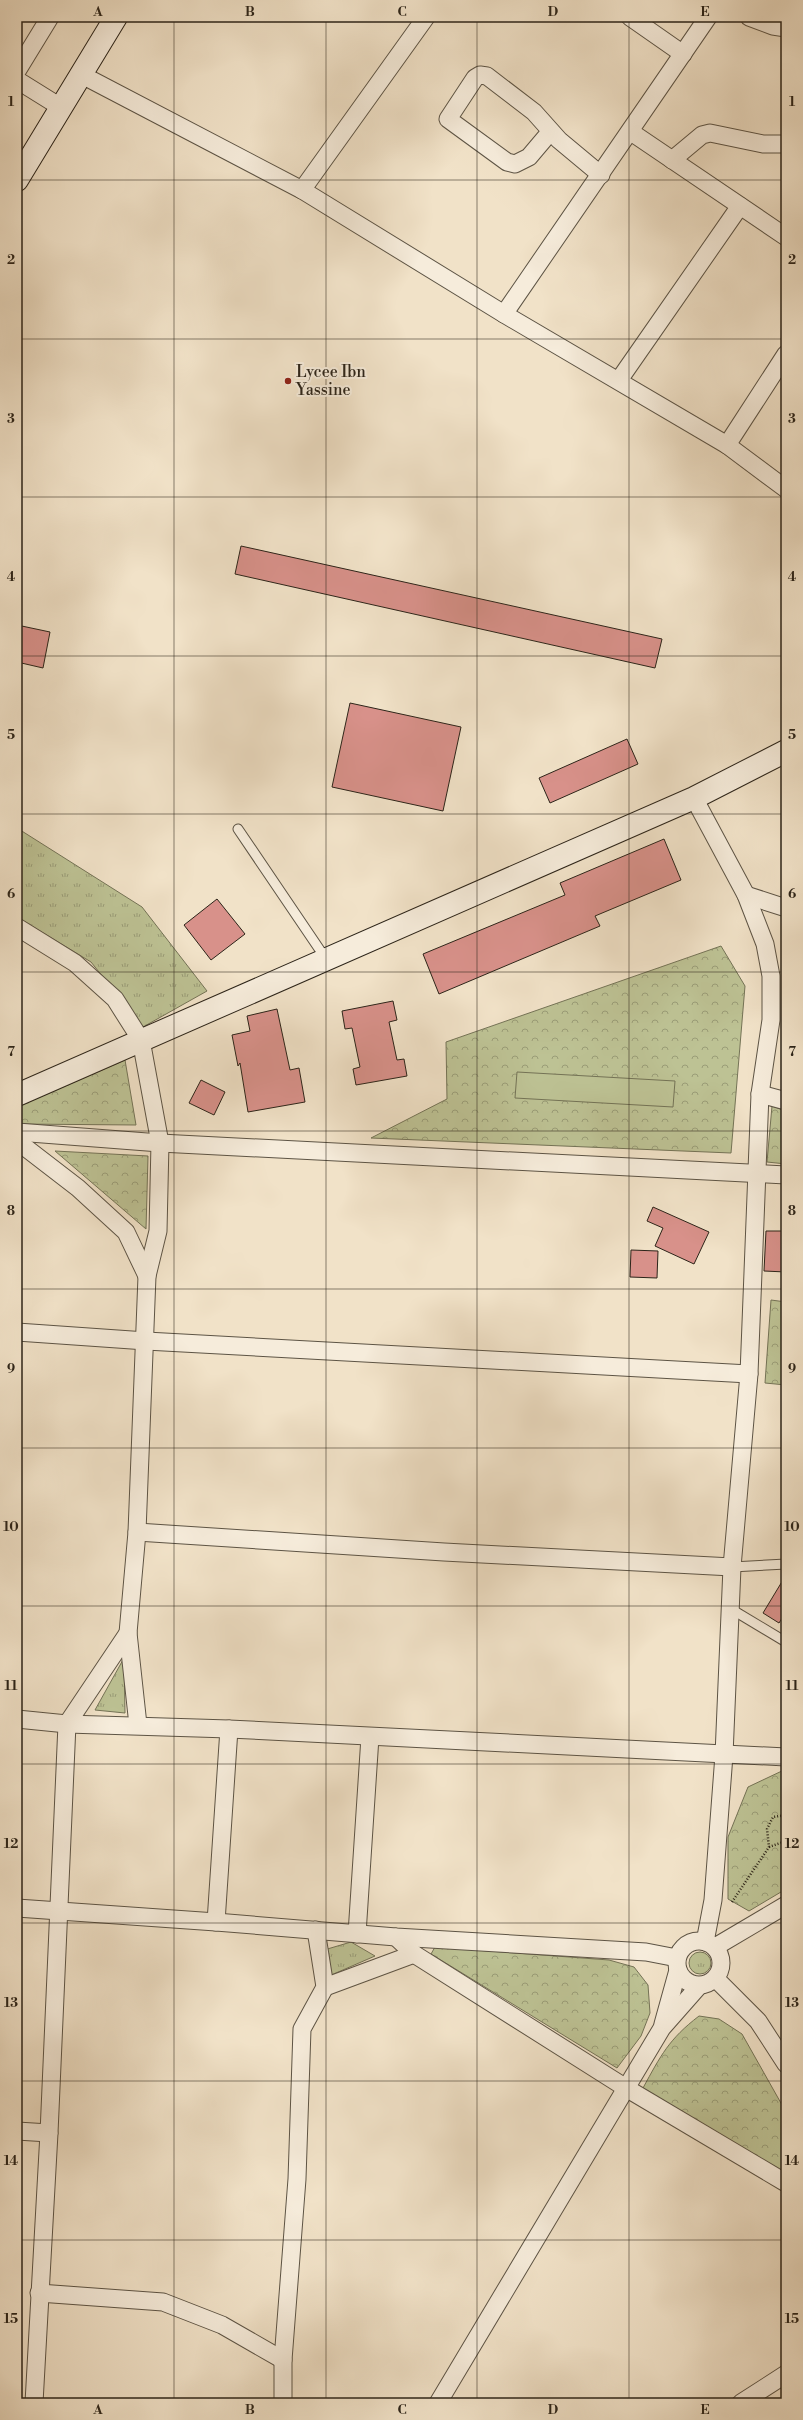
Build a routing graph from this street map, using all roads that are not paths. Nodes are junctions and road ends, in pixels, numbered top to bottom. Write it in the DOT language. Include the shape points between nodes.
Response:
graph roads {
  1 [pos="50,17"];
  2 [pos="116,17"];
  3 [pos="426,17"];
  4 [pos="630,17"];
  5 [pos="708,17"];
  6 [pos="749,17"];
  7 [pos="786,28"];
  8 [pos="683,54"];
  9 [pos="17,71"];
  10 [pos="82,75"];
  11 [pos="17,80"];
  12 [pos="62,108"];
  13 [pos="551,131"];
  14 [pos="631,132"];
  15 [pos="786,144"];
  16 [pos="672,160"];
  17 [pos="600,175"];
  18 [pos="17,180"];
  19 [pos="302,190"];
  20 [pos="740,206"];
  21 [pos="786,237"];
  22 [pos="504,314"];
  23 [pos="786,354"];
  24 [pos="619,380"];
  25 [pos="727,445"];
  26 [pos="786,489"];
  27 [pos="786,751"];
  28 [pos="694,798"];
  29 [pos="238,829"];
  30 [pos="746,895"];
  31 [pos="786,908"];
  32 [pos="17,928"];
  33 [pos="327,960"];
  34 [pos="141,1040"];
  35 [pos="760,1094"];
  36 [pos="17,1095"];
  37 [pos="786,1101"];
  38 [pos="17,1132"];
  39 [pos="17,1141"];
  40 [pos="160,1143"];
  41 [pos="756,1173"];
  42 [pos="786,1175"];
  43 [pos="147,1276"];
  44 [pos="17,1332"];
  45 [pos="146,1342"];
  46 [pos="749,1374"];
  47 [pos="137,1532"];
  48 [pos="786,1564"];
  49 [pos="732,1567"];
  50 [pos="730,1610"];
  51 [pos="128,1633"];
  52 [pos="786,1642"];
  53 [pos="17,1719"];
  54 [pos="67,1724"];
  55 [pos="138,1726"];
  56 [pos="229,1729"];
  57 [pos="370,1737"];
  58 [pos="724,1755"];
  59 [pos="786,1757"];
  60 [pos="786,1905"];
  61 [pos="17,1908"];
  62 [pos="59,1910"];
  63 [pos="216,1922"];
  64 [pos="316,1930"];
  65 [pos="357,1934"];
  66 [pos="396,1937"];
  67 [pos="710,1945"];
  68 [pos="414,1954"];
  69 [pos="678,1964"];
  70 [pos="716,1979"];
  71 [pos="699,1986"];
  72 [pos="325,1987"];
  73 [pos="662,2028"];
  74 [pos="786,2064"];
  75 [pos="626,2088"];
  76 [pos="17,2131"];
  77 [pos="49,2133"];
  78 [pos="786,2182"];
  79 [pos="39,2293"];
  80 [pos="282,2360"];
  81 [pos="786,2374"];
  82 [pos="34,2403"];
  83 [pos="283,2403"];
  84 [pos="438,2403"];
  85 [pos="741,2403"];
  1 -- 9 [label="street"];
  2 -- 10 [label="street"];
  3 -- 19 [label="street"];
  4 -- 8 [label="street"];
  5 -- 8 [label="street"];
  6 -- 7 [label="street"];
  8 -- 14 [label="street"];
  10 -- 12 [label="street"];
  10 -- 19 [label="street"];
  11 -- 12 [label="street"];
  12 -- 18 [label="street"];
  13 -- 13 [label="street" via="529,157 515,164 507,162 448,119 475,78 480,75 487,76 534,112"];
  13 -- 17 [label="street"];
  14 -- 16 [label="street"];
  14 -- 17 [label="street"];
  15 -- 16 [label="street" via="763,144 710,133 702,135"];
  16 -- 20 [label="street"];
  17 -- 22 [label="street"];
  19 -- 22 [label="street"];
  20 -- 21 [label="street"];
  20 -- 24 [label="street"];
  22 -- 24 [label="street"];
  23 -- 25 [label="street"];
  24 -- 25 [label="street"];
  25 -- 26 [label="street"];
  27 -- 28 [label="street"];
  28 -- 30 [label="street"];
  28 -- 33 [label="street"];
  29 -- 33 [label="lane"];
  30 -- 31 [label="street"];
  30 -- 35 [label="street" via="765,944 771,976 771,1020"];
  32 -- 34 [label="street" via="75,963 115,999"];
  33 -- 34 [label="street"];
  34 -- 36 [label="street"];
  34 -- 40 [label="street"];
  35 -- 37 [label="street"];
  35 -- 41 [label="street"];
  38 -- 40 [label="street"];
  39 -- 43 [label="street" via="78,1188 126,1232"];
  40 -- 41 [label="street"];
  40 -- 43 [label="street" via="158,1231"];
  41 -- 42 [label="street"];
  41 -- 46 [label="street"];
  43 -- 45 [label="street"];
  44 -- 45 [label="street"];
  45 -- 46 [label="street"];
  45 -- 47 [label="street"];
  46 -- 49 [label="street"];
  47 -- 49 [label="street"];
  47 -- 51 [label="street"];
  48 -- 49 [label="lane"];
  49 -- 50 [label="street"];
  50 -- 52 [label="lane"];
  50 -- 58 [label="street"];
  51 -- 54 [label="street"];
  51 -- 55 [label="street"];
  53 -- 54 [label="street"];
  54 -- 55 [label="street"];
  54 -- 62 [label="street"];
  55 -- 56 [label="street"];
  56 -- 57 [label="street"];
  56 -- 63 [label="street"];
  57 -- 58 [label="street"];
  57 -- 65 [label="street"];
  58 -- 59 [label="street"];
  58 -- 67 [label="street"];
  60 -- 67 [label="street"];
  61 -- 62 [label="street"];
  62 -- 63 [label="street"];
  62 -- 77 [label="street"];
  63 -- 64 [label="street"];
  64 -- 65 [label="street"];
  64 -- 72 [label="street"];
  65 -- 66 [label="street"];
  66 -- 68 [label="street"];
  66 -- 69 [label="street" via="646,1952"];
  67 -- 69 [label="street" via="696,1941 688,1944"];
  67 -- 70 [label="street" via="720,1955 722,1963"];
  68 -- 72 [label="street"];
  68 -- 75 [label="street"];
  69 -- 71 [label="street" via="683,1978 690,1984"];
  69 -- 73 [label="street"];
  70 -- 71 [label="street"];
  70 -- 74 [label="street" via="758,2021"];
  71 -- 73 [label="street"];
  72 -- 80 [label="street" via="302,2029 297,2179"];
  73 -- 75 [label="street"];
  75 -- 78 [label="street"];
  75 -- 84 [label="street"];
  76 -- 77 [label="street"];
  77 -- 79 [label="street"];
  79 -- 80 [label="street" via="163,2302 222,2325"];
  79 -- 82 [label="street"];
  80 -- 83 [label="street"];
  81 -- 85 [label="street"];
}
